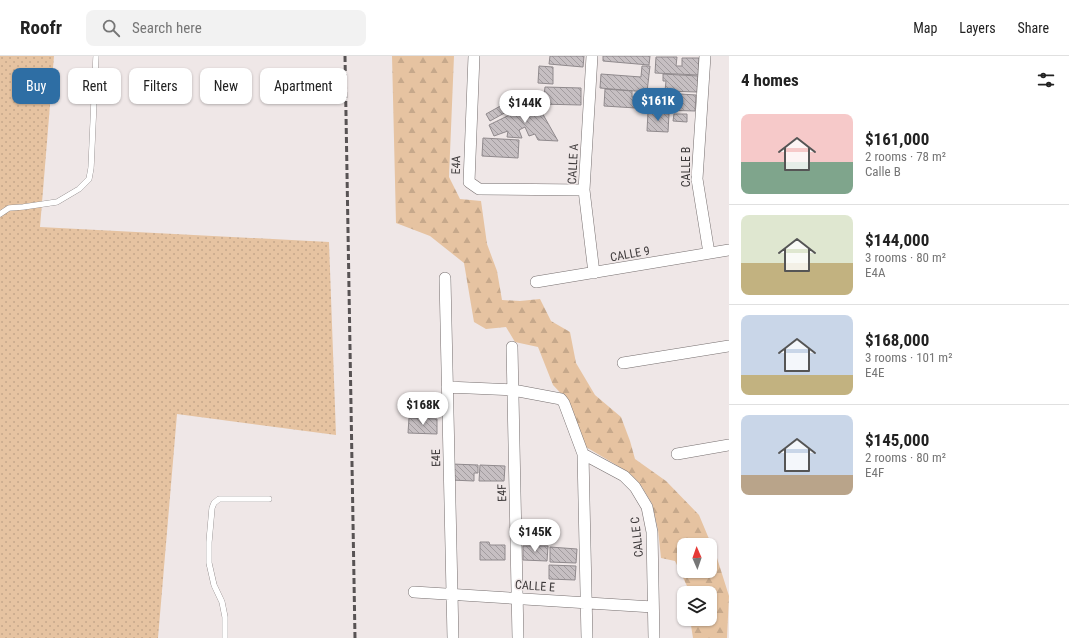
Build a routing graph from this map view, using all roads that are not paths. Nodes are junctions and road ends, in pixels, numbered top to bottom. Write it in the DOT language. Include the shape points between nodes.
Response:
graph roads {
  1 [pos="96,56"];
  2 [pos="474,56"];
  3 [pos="592,56"];
  4 [pos="705,56"];
  5 [pos="584,190"];
  6 [pos="0,214"];
  7 [pos="729,250"];
  8 [pos="709,253"];
  9 [pos="594,273"];
  10 [pos="445,278"];
  11 [pos="536,282"];
  12 [pos="729,346"];
  13 [pos="512,347"];
  14 [pos="622,363"];
  15 [pos="447,387"];
  16 [pos="513,390"];
  17 [pos="729,445"];
  18 [pos="583,454"];
  19 [pos="677,454"];
  20 [pos="269,499"];
  21 [pos="414,592"];
  22 [pos="452,594"];
  23 [pos="517,598"];
  24 [pos="586,603"];
  25 [pos="653,607"];
  26 [pos="226,638"];
  27 [pos="453,638"];
  28 [pos="518,638"];
  29 [pos="587,638"];
  30 [pos="654,638"];
  1 -- 6 [label="lane" via="91,168 88,179 57,202 9,208"];
  2 -- 5 [label="street, E4A" via="469,182 479,189"];
  3 -- 5 [label="street, CALLE A"];
  4 -- 8 [label="street, CALLE B" via="697,178"];
  5 -- 9 [label="street, CALLE A"];
  7 -- 8 [label="street, CALLE 9"];
  8 -- 9 [label="street, CALLE 9"];
  9 -- 11 [label="street, CALLE 9"];
  10 -- 15 [label="street, E4E"];
  12 -- 14 [label="street"];
  13 -- 16 [label="street, E4F"];
  15 -- 16 [label="street"];
  15 -- 22 [label="street, E4E"];
  16 -- 18 [label="street" via="561,399"];
  16 -- 23 [label="street, E4F"];
  17 -- 19 [label="street"];
  18 -- 24 [label="street"];
  18 -- 25 [label="street, CALLE C" via="624,476 635,487 647,507 652,532"];
  20 -- 26 [label="lane" via="219,499 214,502 212,508 209,563 214,585 222,602"];
  21 -- 22 [label="street, CALLE E"];
  22 -- 23 [label="street, CALLE E"];
  22 -- 27 [label="street, E4E"];
  23 -- 24 [label="street, CALLE E"];
  23 -- 28 [label="street, E4F"];
  24 -- 25 [label="street, CALLE E"];
  24 -- 29 [label="street"];
  25 -- 30 [label="street, CALLE C"];
}
